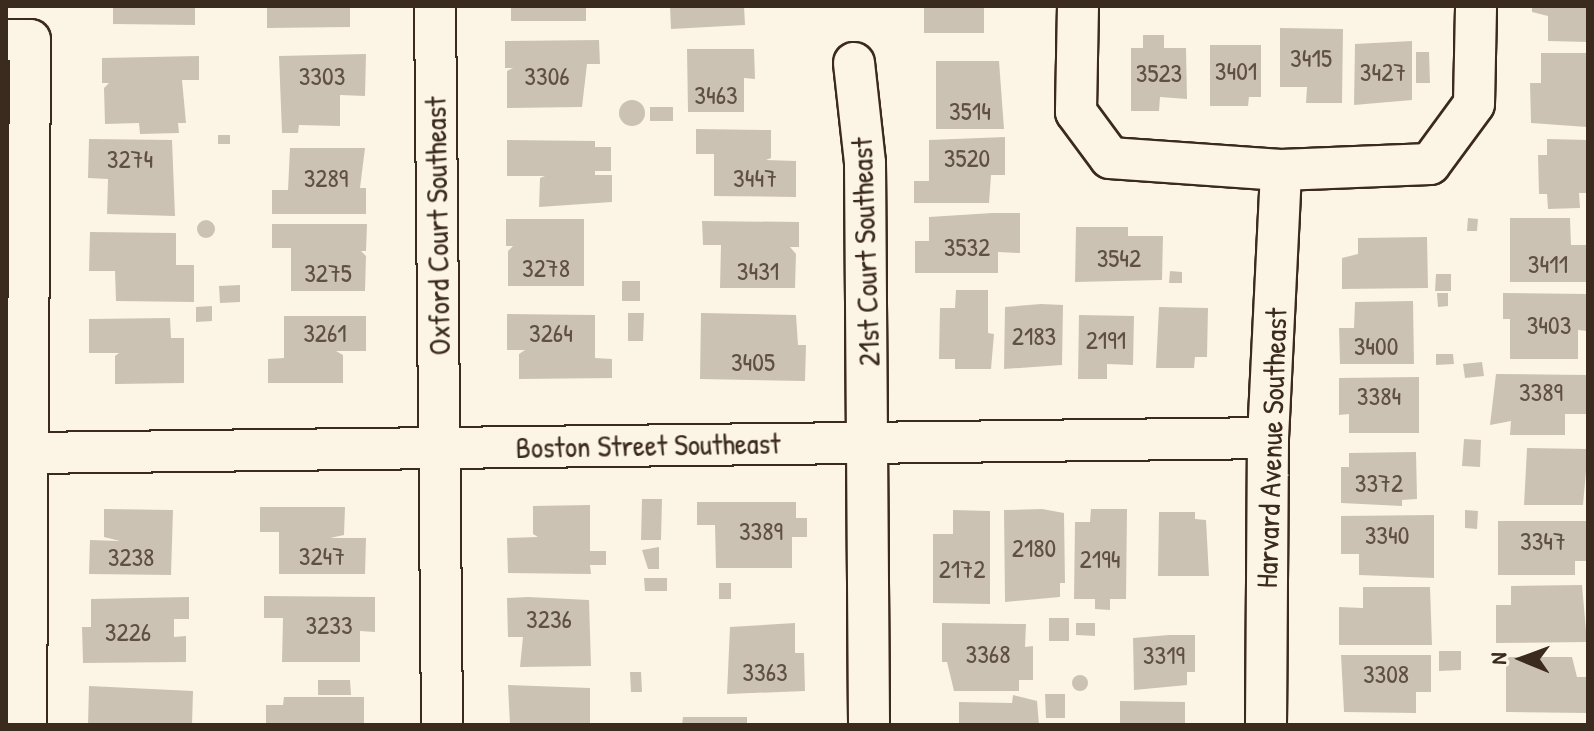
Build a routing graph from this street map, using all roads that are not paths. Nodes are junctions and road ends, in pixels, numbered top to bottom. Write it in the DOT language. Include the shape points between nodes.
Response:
graph roads {
  1 [pos="435,6"];
  2 [pos="1078,6"];
  3 [pos="1476,6"];
  4 [pos="18,40"];
  5 [pos="854,63"];
  6 [pos="1281,170"];
  7 [pos="1268,438"];
  8 [pos="870,442"];
  9 [pos="439,447"];
  10 [pos="27,453"];
  11 [pos="26,725"];
  12 [pos="442,725"];
  13 [pos="869,725"];
  14 [pos="1266,725"];
  1 -- 9 [label="street, Oxford Court Southeast"];
  2 -- 6 [label="street" via="1076,112 1110,158"];
  3 -- 6 [label="street" via="1474,104 1430,164"];
  4 -- 10 [label="street"];
  5 -- 8 [label="street, 21st Court Southeast" via="865,163"];
  6 -- 7 [label="street, Harvard Avenue Southeast"];
  7 -- 8 [label="street, Boston Street Southeast"];
  7 -- 14 [label="street, Harvard Avenue Southeast"];
  8 -- 9 [label="street, Boston Street Southeast"];
  8 -- 13 [label="street, 21st Court Southeast"];
  9 -- 10 [label="street, Boston Street Southeast"];
  9 -- 12 [label="street, Oxford Court Southeast"];
  10 -- 11 [label="street"];
}
